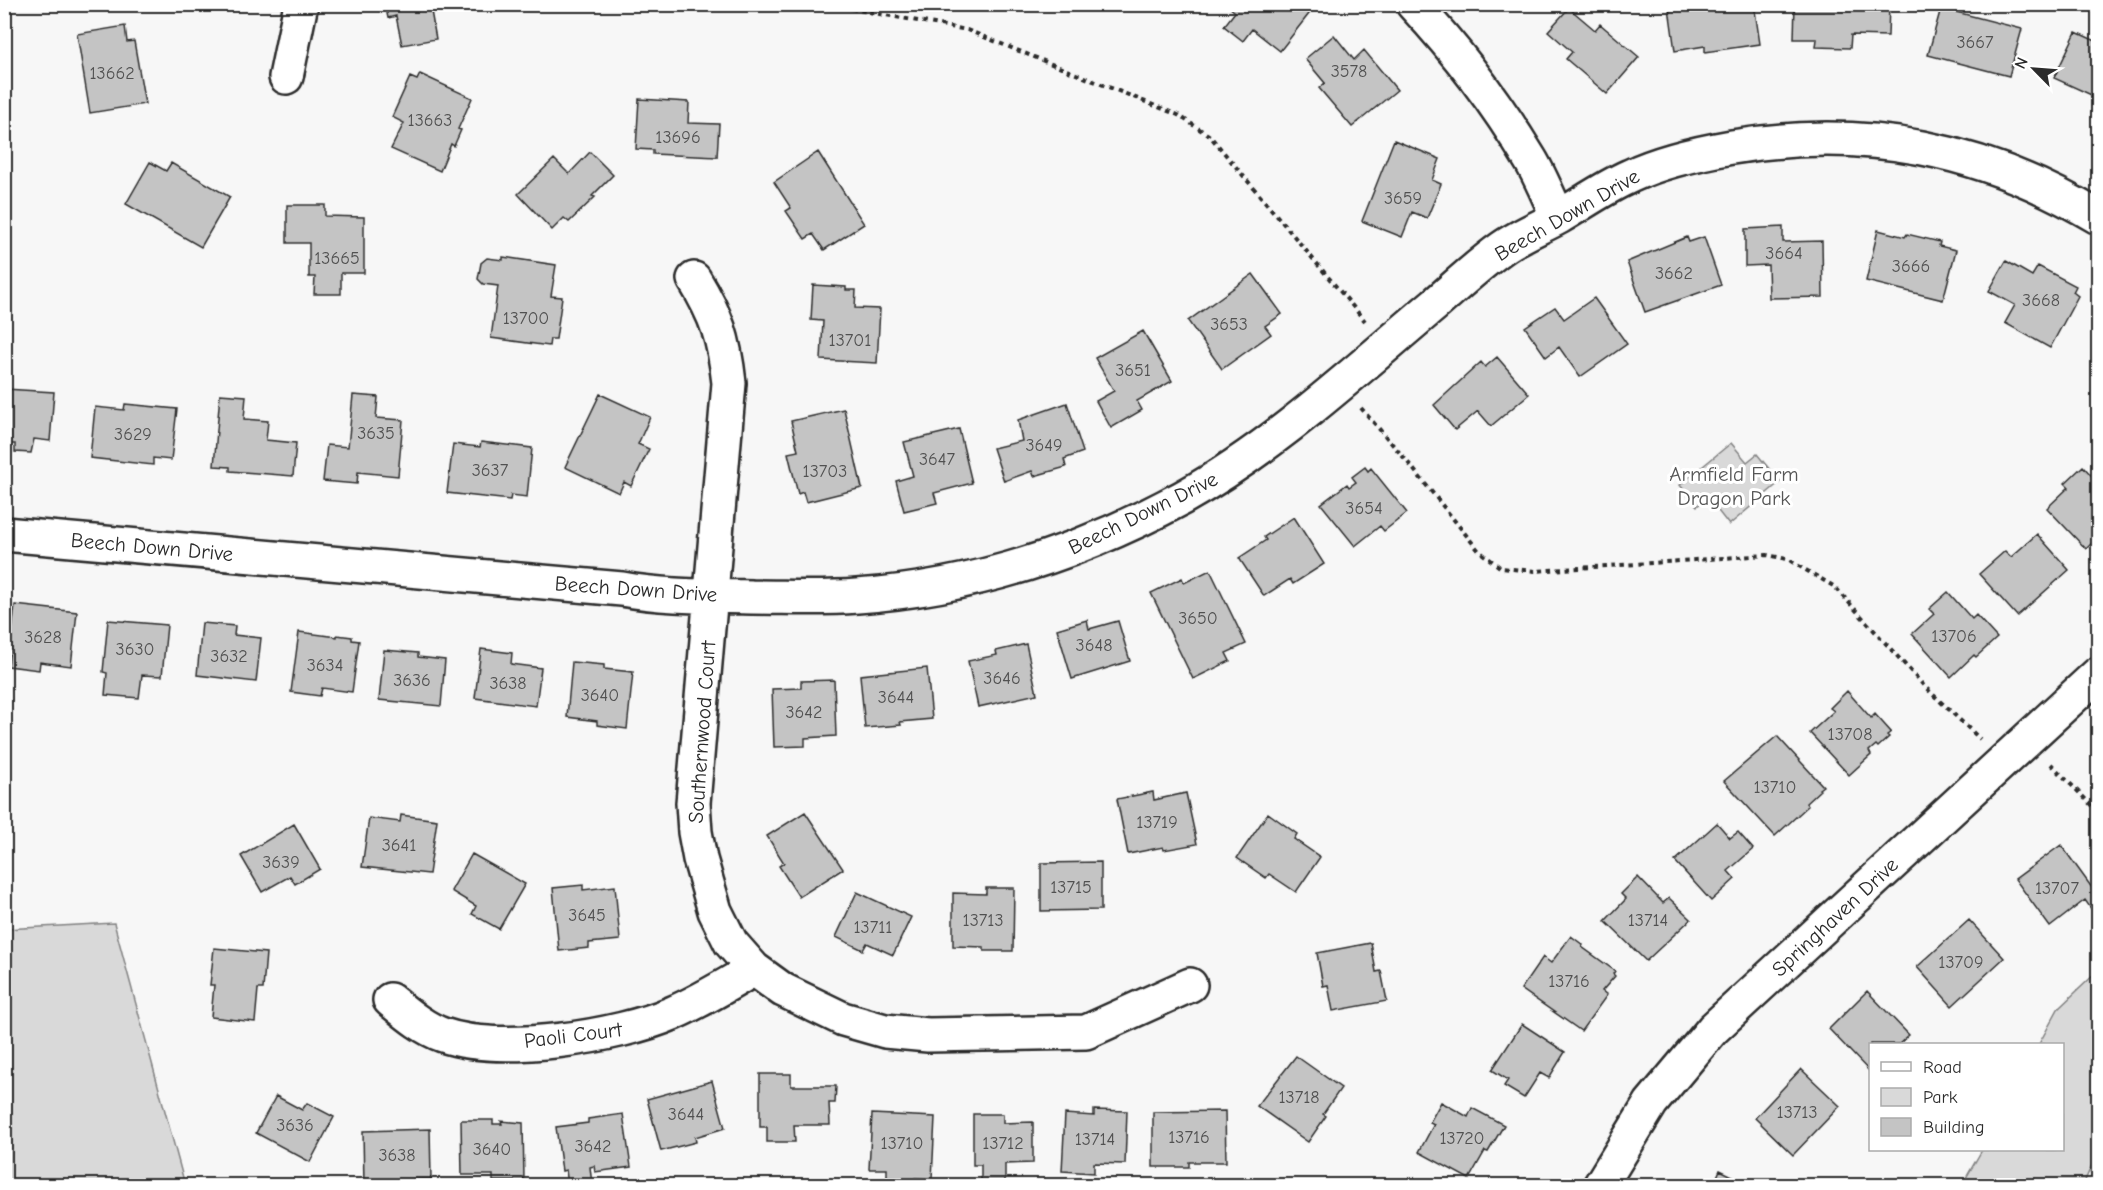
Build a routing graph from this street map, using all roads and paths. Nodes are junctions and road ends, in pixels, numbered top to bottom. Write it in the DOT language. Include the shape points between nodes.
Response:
graph roads {
  1 [pos="5,4"];
  2 [pos="301,4"];
  3 [pos="825,4"];
  4 [pos="1413,4"];
  5 [pos="4,75"];
  6 [pos="286,77"];
  7 [pos="2098,217"];
  8 [pos="1558,218"];
  9 [pos="694,279"];
  10 [pos="1357,327"];
  11 [pos="1340,385"];
  12 [pos="4,534"];
  13 [pos="712,596"];
  14 [pos="2098,674"];
  15 [pos="2020,746"];
  16 [pos="2098,813"];
  17 [pos="754,969"];
  18 [pos="1190,985"];
  19 [pos="390,1000"];
  20 [pos="1600,1185"];
  1 -- 5 [label="path" via="8,56"];
  2 -- 6 [label="street"];
  3 -- 10 [label="path" via="967,30 1178,115 1210,136 1366,320"];
  4 -- 8 [label="street" via="1493,103 1531,160"];
  7 -- 8 [label="street, Beech Down Drive" via="2022,177 1961,156 1897,143 1807,139 1751,144 1673,161 1631,175"];
  8 -- 11 [label="street, Beech Down Drive" via="1504,247"];
  9 -- 13 [label="street, Southernwood Court" via="712,309 725,346 729,382"];
  11 -- 13 [label="street, Beech Down Drive" via="1230,469 1182,498 1059,554 926,589 825,598"];
  11 -- 15 [label="path" via="1479,551 1501,568 1535,571 1767,555 1787,559 1835,587 1925,687 1981,740"];
  12 -- 13 [label="street, Beech Down Drive" via="610,588 658,596"];
  13 -- 17 [label="street, Southernwood Court" via="697,746 695,832 715,911 731,943"];
  14 -- 15 [label="street, Springhaven Drive"];
  15 -- 16 [label="path" via="2054,766"];
  15 -- 20 [label="street, Springhaven Drive" via="1713,1029 1652,1103"];
  17 -- 18 [label="street, Southernwood Court" via="783,990 843,1019 885,1031 928,1035 1086,1032"];
  17 -- 19 [label="street, Paoli Court" via="674,1013 621,1031 565,1040 512,1043 443,1035 413,1020"];
}
